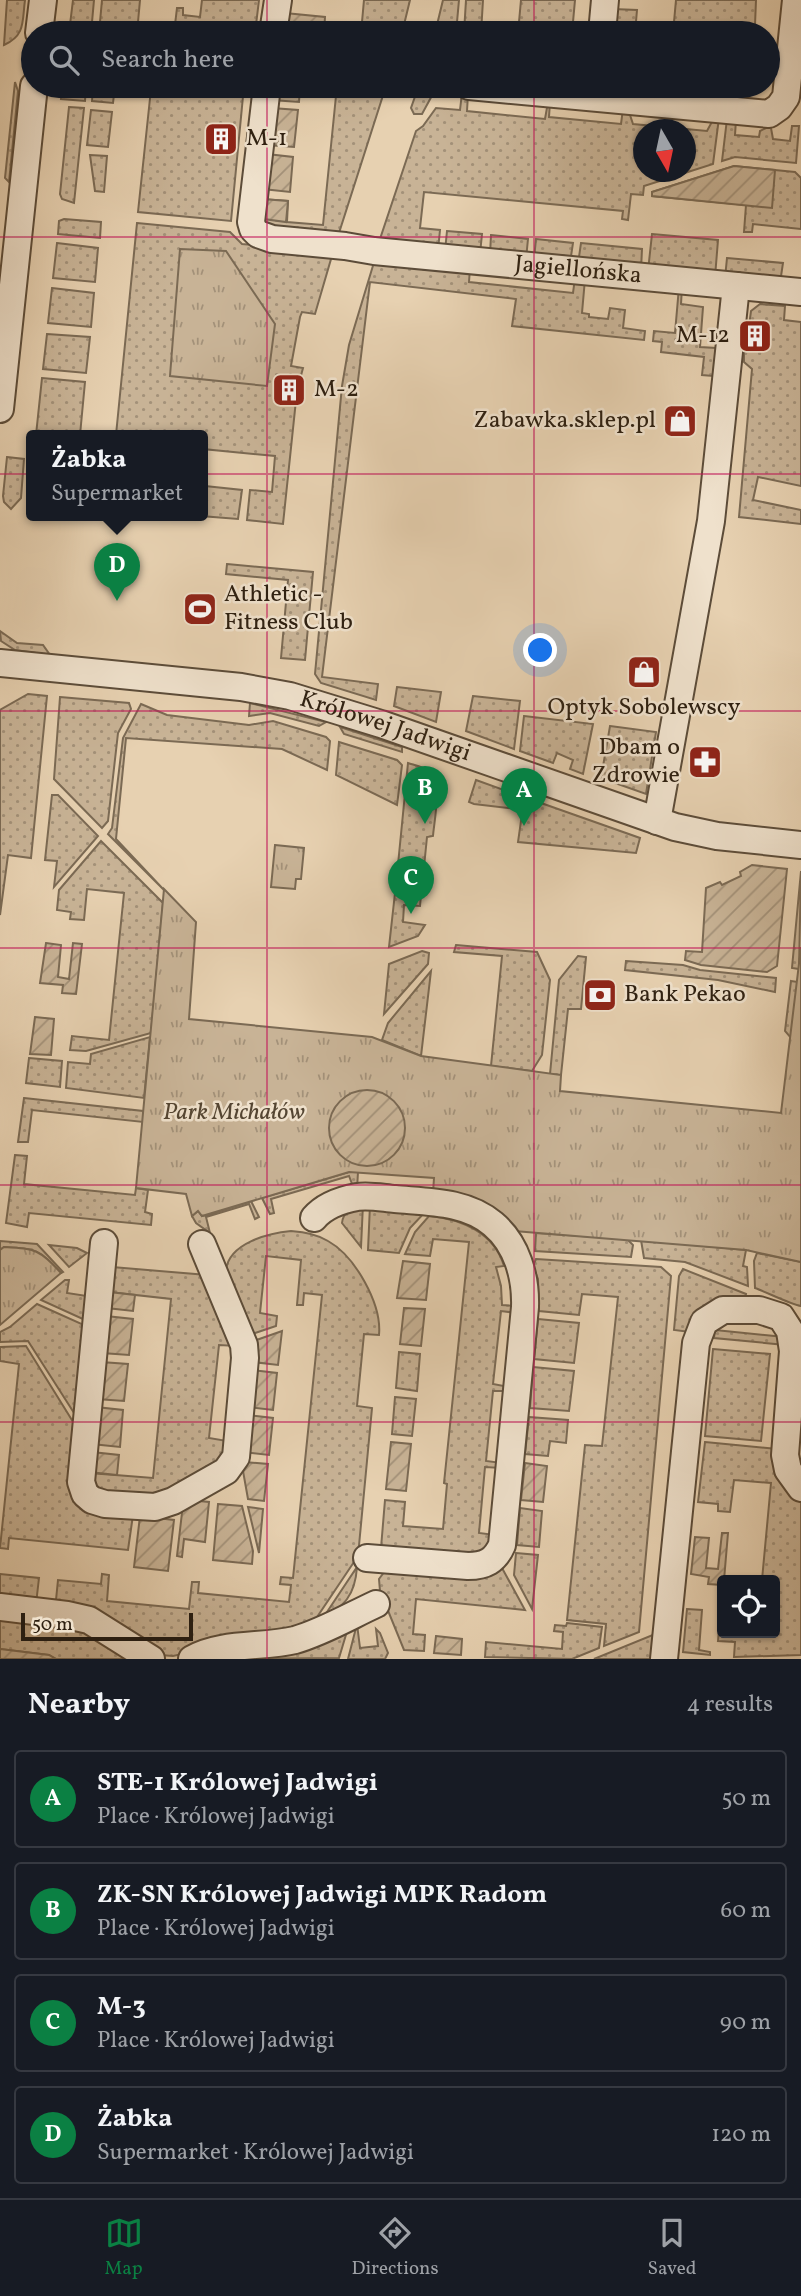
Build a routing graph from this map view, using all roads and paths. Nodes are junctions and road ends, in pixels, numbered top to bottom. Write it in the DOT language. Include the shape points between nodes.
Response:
graph roads {
  1 [pos="43,0"];
  2 [pos="278,0"];
  3 [pos="605,0"];
  4 [pos="796,0"];
  5 [pos="40,21"];
  6 [pos="275,21"];
  7 [pos="603,21"];
  8 [pos="33,98"];
  9 [pos="265,98"];
  10 [pos="643,98"];
  11 [pos="736,286"];
  12 [pos="801,292"];
  13 [pos="0,409"];
  14 [pos="0,663"];
  15 [pos="657,821"];
  16 [pos="801,845"];
  17 [pos="314,1218"];
  18 [pos="104,1243"];
  19 [pos="202,1244"];
  20 [pos="801,1488"];
  21 [pos="368,1558"];
  22 [pos="376,1604"];
  23 [pos="0,1607"];
  24 [pos="151,1659"];
  25 [pos="192,1659"];
  26 [pos="664,1659"];
  1 -- 5 [label="street"];
  2 -- 6 [label="street"];
  3 -- 7 [label="street"];
  4 -- 10 [label="street" via="786,97 769,114"];
  8 -- 13 [label="street"];
  9 -- 11 [label="street, Jagiellońska" via="251,212 258,234 374,251"];
  11 -- 12 [label="street, Jagiellońska"];
  11 -- 15 [label="street" via="711,521"];
  14 -- 15 [label="street, Królowej Jadwigi" via="290,696"];
  15 -- 16 [label="street, Królowej Jadwigi" via="690,831"];
  17 -- 21 [label="street" via="324,1208 361,1196 461,1207 485,1218 503,1234 525,1286 502,1545 497,1556 468,1566"];
  18 -- 19 [label="street" via="81,1482 92,1500 146,1508 167,1504 219,1475 236,1457 245,1351"];
  20 -- 26 [label="street" via="788,1470 785,1455 793,1351 790,1331 781,1317 766,1311 731,1308 715,1313 704,1322 696,1343"];
  22 -- 25 [label="street" via="303,1637"];
  23 -- 24 [label="street" via="89,1620"];
}
